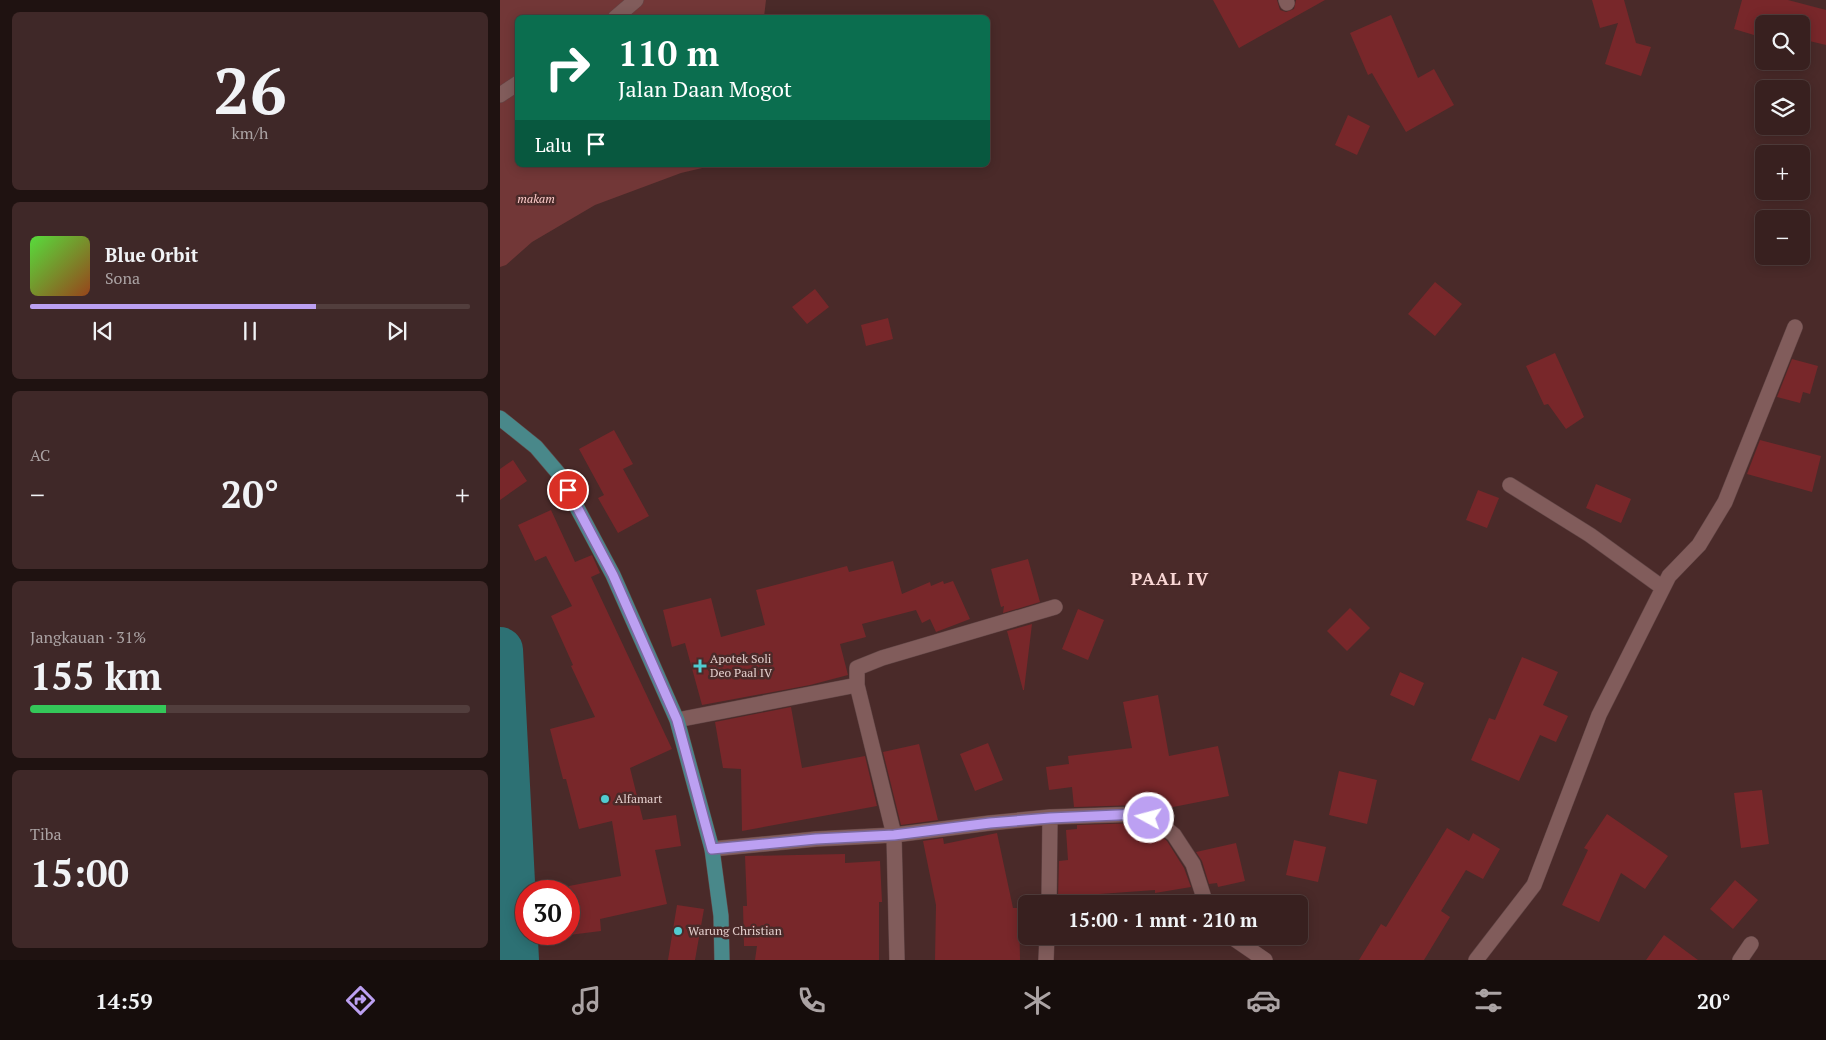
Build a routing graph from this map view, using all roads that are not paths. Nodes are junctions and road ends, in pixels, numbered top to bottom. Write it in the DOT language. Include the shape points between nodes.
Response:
graph roads {
  1 [pos="636,0"];
  2 [pos="618,15"];
  3 [pos="515,85"];
  4 [pos="500,94"];
  5 [pos="1795,327"];
  6 [pos="500,418"];
  7 [pos="1510,485"];
  8 [pos="1663,588"];
  9 [pos="1055,607"];
  10 [pos="857,685"];
  11 [pos="677,720"];
  12 [pos="1050,818"];
  13 [pos="894,835"];
  14 [pos="712,849"];
  15 [pos="1049,895"];
  16 [pos="1203,895"];
  17 [pos="1751,944"];
  18 [pos="1047,945"];
  19 [pos="1243,945"];
  20 [pos="722,960"];
  21 [pos="897,960"];
  22 [pos="1046,960"];
  23 [pos="1265,960"];
  24 [pos="1476,960"];
  25 [pos="1740,960"];
  1 -- 2 [label="street"];
  3 -- 4 [label="street"];
  5 -- 8 [label="street" via="1725,502 1699,545 1669,576"];
  6 -- 11 [label="main road" via="536,447 558,474 613,575"];
  7 -- 8 [label="street" via="1590,535"];
  8 -- 24 [label="street" via="1599,715 1534,885"];
  9 -- 10 [label="street" via="876,660 857,668"];
  10 -- 11 [label="street"];
  10 -- 13 [label="street"];
  11 -- 14 [label="main road"];
  12 -- 13 [label="street"];
  12 -- 15 [label="street"];
  12 -- 16 [label="street" via="1140,814 1158,822 1174,835 1193,864"];
  13 -- 14 [label="street"];
  13 -- 21 [label="street"];
  14 -- 20 [label="main road" via="721,916"];
  17 -- 25 [label="street"];
  18 -- 22 [label="street"];
  19 -- 23 [label="street"];
}
